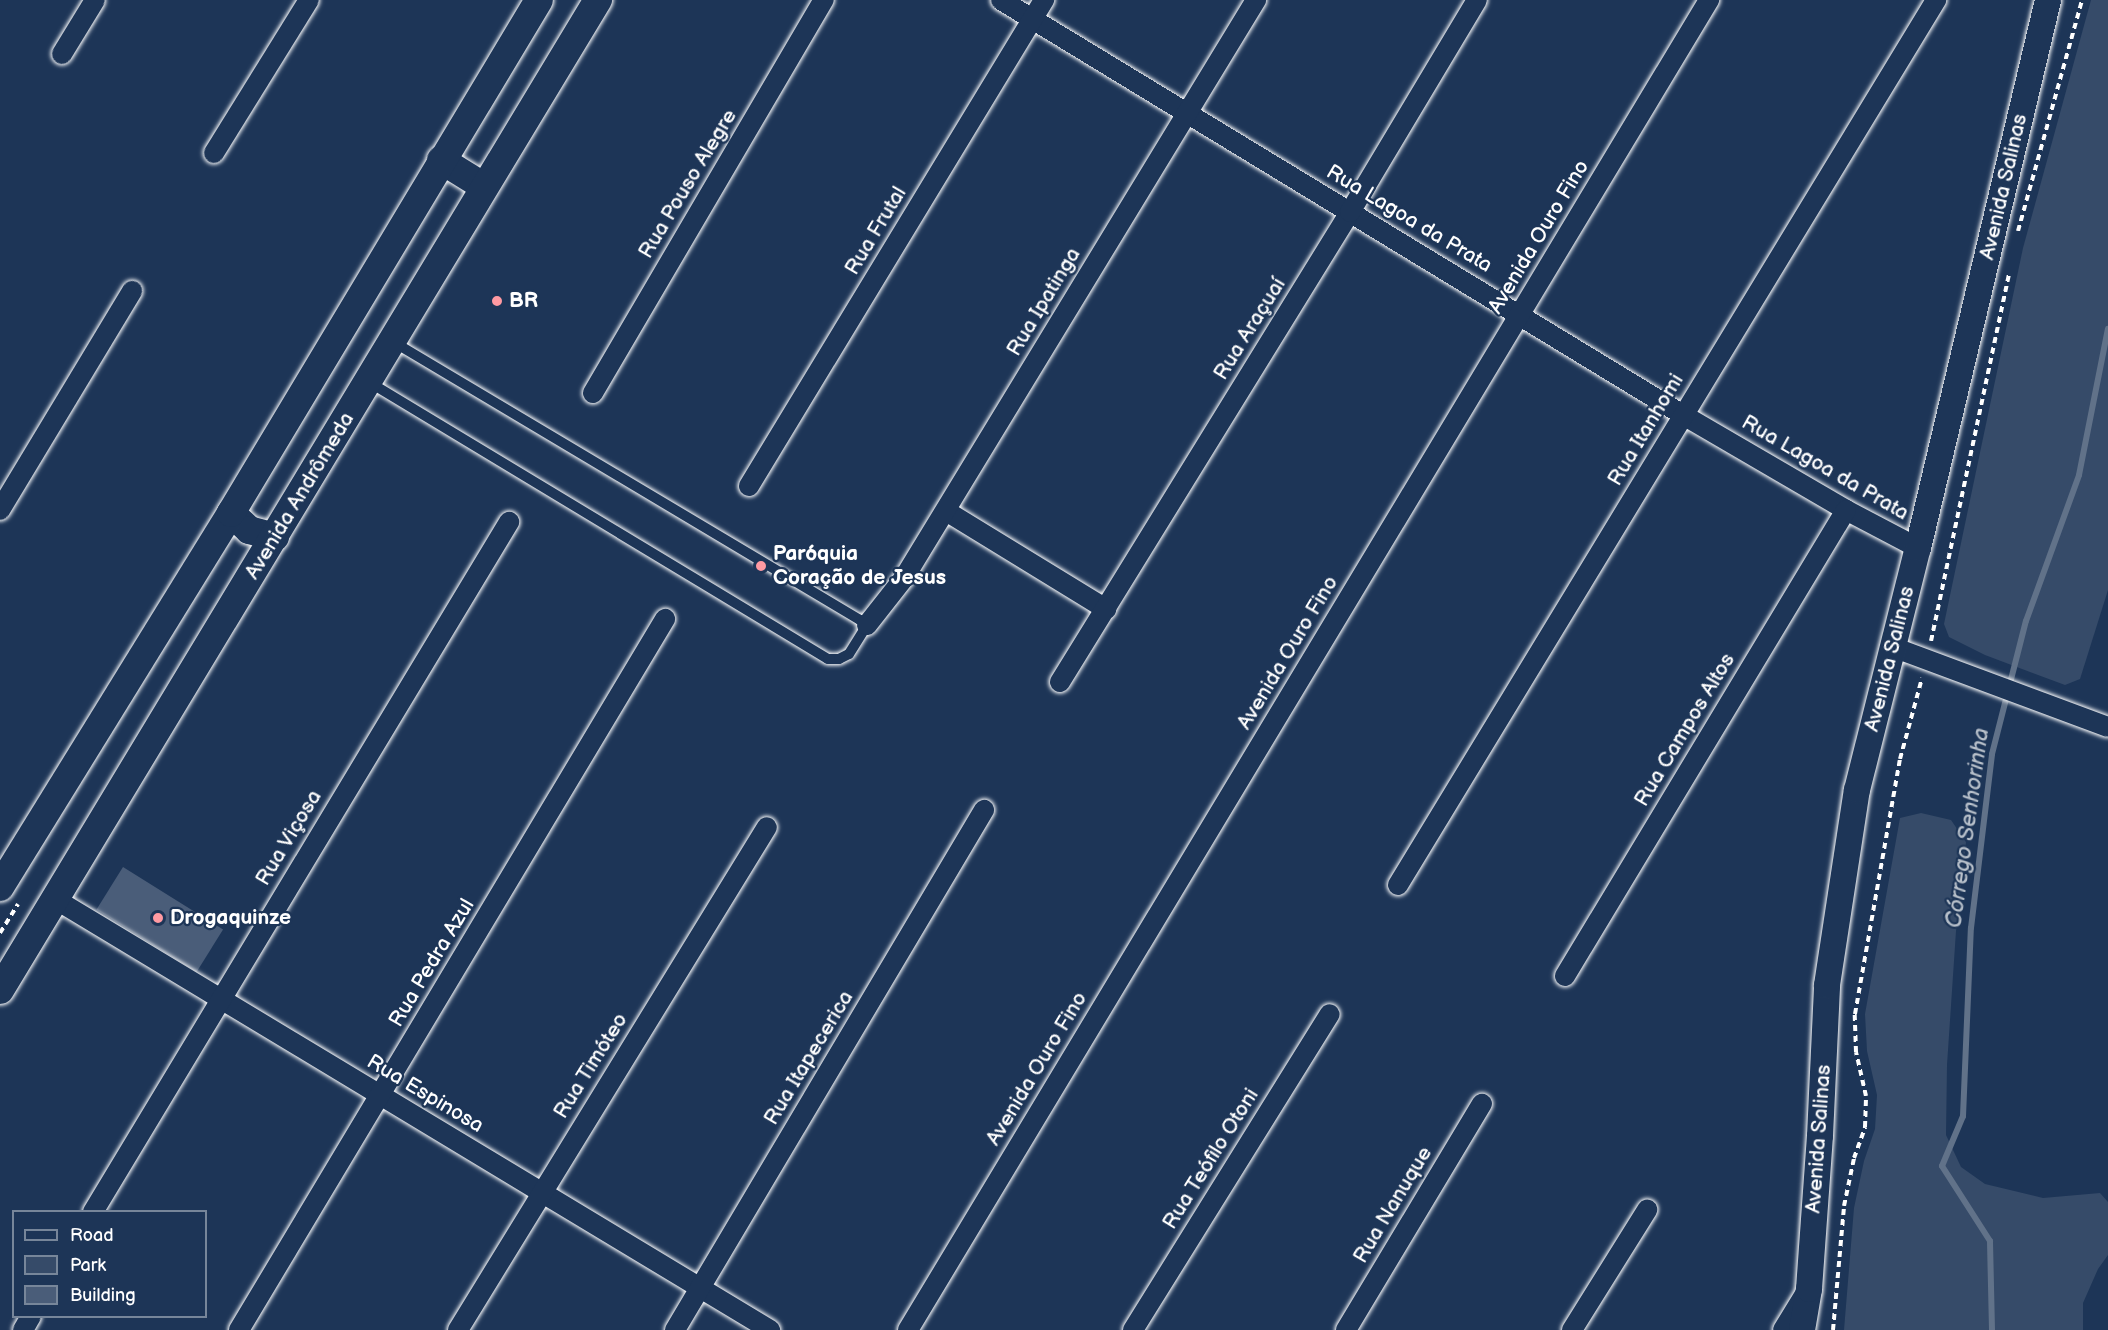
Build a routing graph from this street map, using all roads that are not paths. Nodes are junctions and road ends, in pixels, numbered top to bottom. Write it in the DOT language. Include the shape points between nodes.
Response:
graph roads {
  1 [pos="95,0"];
  2 [pos="309,0"];
  3 [pos="539,0"];
  4 [pos="598,0"];
  5 [pos="824,0"];
  6 [pos="1001,0"];
  7 [pos="1044,0"];
  8 [pos="1256,0"];
  9 [pos="1477,0"];
  10 [pos="1708,0"];
  11 [pos="1936,0"];
  12 [pos="2048,0"];
  13 [pos="1033,19"];
  14 [pos="62,54"];
  15 [pos="1188,112"];
  16 [pos="214,153"];
  17 [pos="441,160"];
  18 [pos="483,186"];
  19 [pos="1350,212"];
  20 [pos="132,291"];
  21 [pos="1521,315"];
  22 [pos="392,341"];
  23 [pos="369,382"];
  24 [pos="593,393"];
  25 [pos="1683,415"];
  26 [pos="749,486"];
  27 [pos="0,510"];
  28 [pos="1846,510"];
  29 [pos="946,511"];
  30 [pos="231,513"];
  31 [pos="509,522"];
  32 [pos="275,537"];
  33 [pos="1918,548"];
  34 [pos="1106,609"];
  35 [pos="665,618"];
  36 [pos="867,625"];
  37 [pos="1893,647"];
  38 [pos="1060,682"];
  39 [pos="2108,727"];
  40 [pos="984,810"];
  41 [pos="766,827"];
  42 [pos="3,875"];
  43 [pos="1398,885"];
  44 [pos="55,899"];
  45 [pos="1565,976"];
  46 [pos="0,990"];
  47 [pos="220,999"];
  48 [pos="1330,1014"];
  49 [pos="381,1096"];
  50 [pos="1482,1104"];
  51 [pos="541,1193"];
  52 [pos="94,1210"];
  53 [pos="1647,1210"];
  54 [pos="700,1289"];
  55 [pos="1809,1289"];
  56 [pos="239,1330"];
  57 [pos="458,1330"];
  58 [pos="675,1330"];
  59 [pos="770,1330"];
  60 [pos="908,1330"];
  61 [pos="1133,1330"];
  62 [pos="1346,1330"];
  63 [pos="1572,1330"];
  64 [pos="1783,1330"];
  65 [pos="1802,1330"];
  1 -- 14 [label="street"];
  2 -- 16 [label="street"];
  3 -- 17 [label="main road"];
  4 -- 18 [label="main road, Avenida Andrômeda"];
  5 -- 24 [label="street, Rua Pouso Alegre"];
  6 -- 13 [label="street, Rua Lagoa da Prata"];
  7 -- 13 [label="street, Rua Frutal"];
  8 -- 15 [label="street, Rua Ipatinga"];
  9 -- 19 [label="street, Rua Araçuaí"];
  10 -- 21 [label="street, Avenida Ouro Fino"];
  11 -- 25 [label="street, Rua Itanhomi"];
  12 -- 33 [label="street, Avenida Salinas"];
  13 -- 15 [label="street, Rua Lagoa da Prata"];
  13 -- 26 [label="street, Rua Frutal"];
  15 -- 19 [label="street, Rua Lagoa da Prata"];
  15 -- 29 [label="street, Rua Ipatinga"];
  17 -- 18 [label="main road"];
  17 -- 30 [label="main road"];
  18 -- 22 [label="main road, Avenida Andrômeda"];
  19 -- 21 [label="street, Rua Lagoa da Prata"];
  19 -- 34 [label="street, Rua Araçuaí"];
  20 -- 27 [label="street"];
  21 -- 25 [label="street, Rua Lagoa da Prata"];
  21 -- 60 [label="street, Avenida Ouro Fino"];
  22 -- 23 [label="main road, Avenida Andrômeda"];
  22 -- 36 [label="lane"];
  23 -- 32 [label="main road, Avenida Andrômeda"];
  23 -- 36 [label="lane" via="828,659 849,654"];
  25 -- 28 [label="street, Rua Lagoa da Prata"];
  25 -- 43 [label="street, Rua Itanhomi"];
  28 -- 33 [label="street, Rua Lagoa da Prata"];
  28 -- 45 [label="street, Rua Campos Altos"];
  29 -- 34 [label="street"];
  29 -- 36 [label="street, Rua Ipatinga" via="904,578"];
  30 -- 32 [label="main road" via="249,530"];
  30 -- 42 [label="main road"];
  31 -- 47 [label="street, Rua Viçosa"];
  32 -- 44 [label="main road, Avenida Andrômeda"];
  33 -- 37 [label="street, Avenida Salinas"];
  34 -- 38 [label="street, Rua Araçuaí"];
  35 -- 49 [label="street, Rua Pedra Azul"];
  37 -- 39 [label="street"];
  37 -- 55 [label="street, Avenida Salinas" via="1857,790 1827,985"];
  40 -- 54 [label="street, Rua Itapecerica"];
  41 -- 51 [label="street, Rua Timóteo"];
  44 -- 46 [label="main road, Avenida Andrômeda"];
  44 -- 47 [label="street, Rua Espinosa"];
  47 -- 49 [label="street, Rua Espinosa"];
  47 -- 52 [label="street, Rua Viçosa"];
  48 -- 61 [label="street, Rua Teófilo Otoni"];
  49 -- 51 [label="street, Rua Espinosa"];
  49 -- 56 [label="street, Rua Pedra Azul"];
  50 -- 62 [label="street, Rua Nanuque"];
  51 -- 54 [label="street, Rua Espinosa"];
  51 -- 57 [label="street, Rua Timóteo"];
  53 -- 63 [label="street"];
  54 -- 58 [label="street, Rua Itapecerica"];
  54 -- 59 [label="street, Rua Espinosa"];
  55 -- 64 [label="street"];
  55 -- 65 [label="street, Avenida Salinas"];
}
